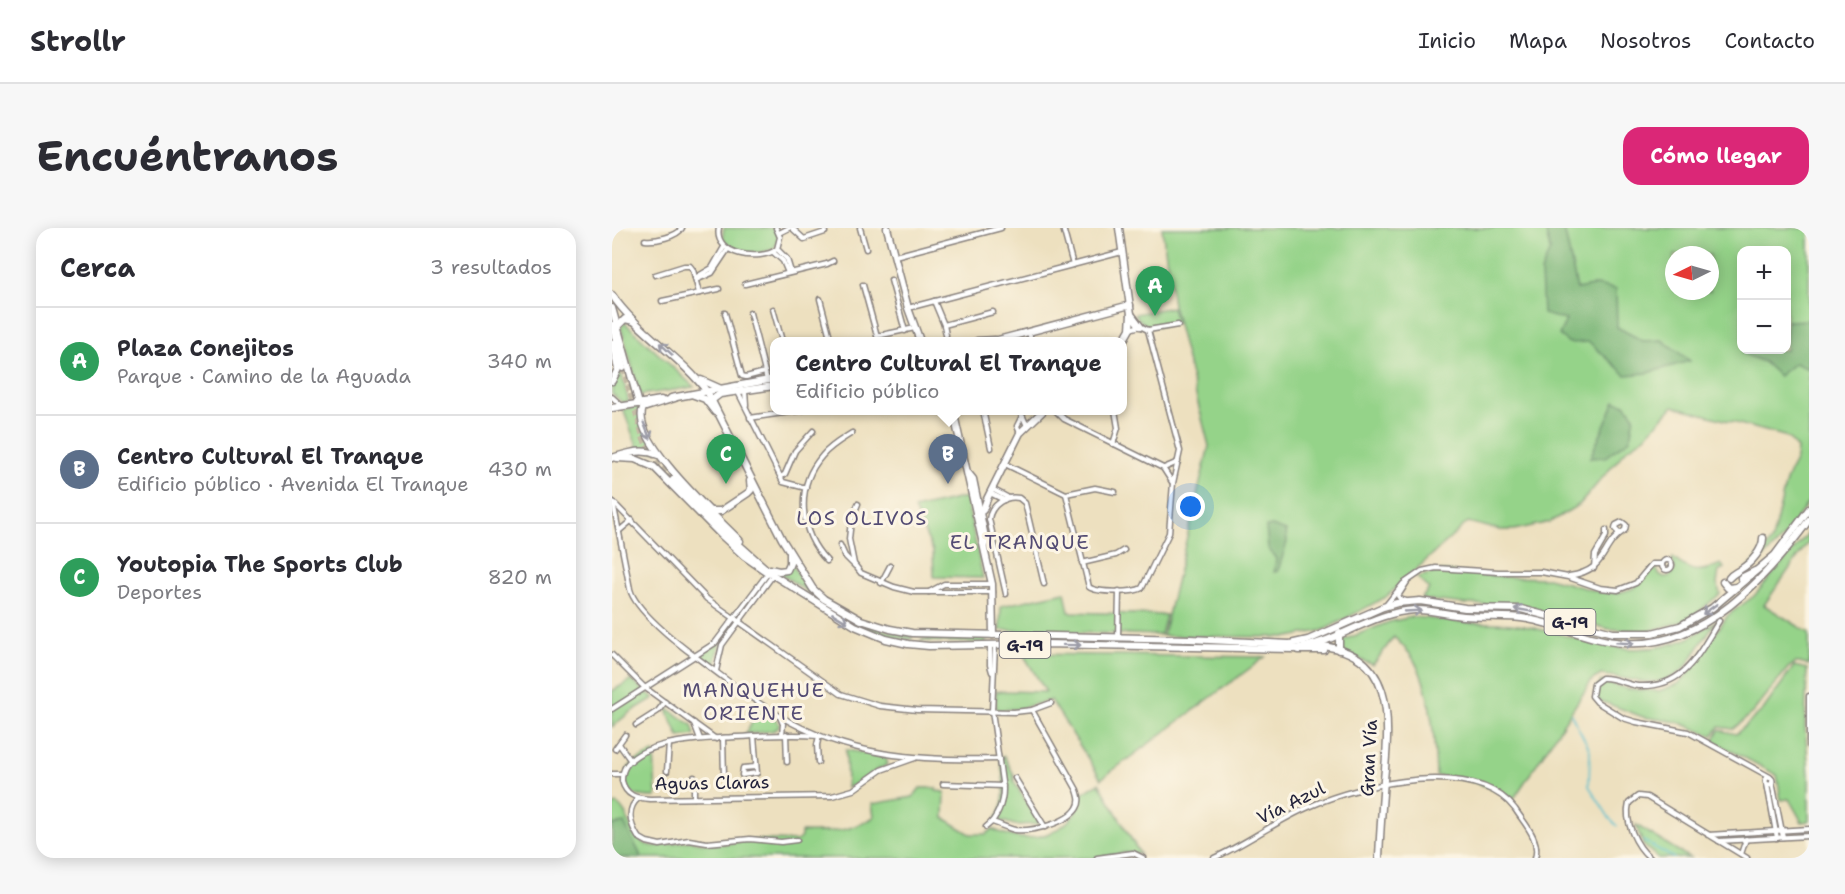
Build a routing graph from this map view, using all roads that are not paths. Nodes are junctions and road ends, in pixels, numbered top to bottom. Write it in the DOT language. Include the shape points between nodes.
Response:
graph roads {
  1 [pos="682,228"];
  2 [pos="719,228"];
  3 [pos="860,228"];
  4 [pos="887,228"];
  5 [pos="1001,228"];
  6 [pos="1064,228"];
  7 [pos="1119,228"];
  8 [pos="793,229"];
  9 [pos="779,230"];
  10 [pos="825,232"];
  11 [pos="645,240"];
  12 [pos="726,248"];
  13 [pos="866,249"];
  14 [pos="775,251"];
  15 [pos="1122,252"];
  16 [pos="894,256"];
  17 [pos="833,261"];
  18 [pos="1073,265"];
  19 [pos="790,273"];
  20 [pos="655,275"];
  21 [pos="696,279"];
  22 [pos="891,280"];
  23 [pos="745,284"];
  24 [pos="863,285"];
  25 [pos="719,289"];
  26 [pos="699,294"];
  27 [pos="612,295"];
  28 [pos="820,299"];
  29 [pos="662,301"];
  30 [pos="934,301"];
  31 [pos="1130,305"];
  32 [pos="612,308"];
  33 [pos="908,308"];
  34 [pos="773,309"];
  35 [pos="993,312"];
  36 [pos="725,313"];
  37 [pos="750,313"];
  38 [pos="1131,314"];
  39 [pos="635,321"];
  40 [pos="944,325"];
  41 [pos="1178,325"];
  42 [pos="615,326"];
  43 [pos="1140,326"];
  44 [pos="1130,329"];
  45 [pos="1148,330"];
  46 [pos="905,331"];
  47 [pos="1029,332"];
  48 [pos="918,334"];
  49 [pos="946,335"];
  50 [pos="781,337"];
  51 [pos="830,337"];
  52 [pos="1008,337"];
  53 [pos="1030,337"];
  54 [pos="1125,337"];
  55 [pos="612,343"];
  56 [pos="623,368"];
  57 [pos="765,372"];
  58 [pos="692,374"];
  59 [pos="770,380"];
  60 [pos="612,381"];
  61 [pos="770,386"];
  62 [pos="719,388"];
  63 [pos="743,389"];
  64 [pos="706,391"];
  65 [pos="687,396"];
  66 [pos="612,397"];
  67 [pos="675,398"];
  68 [pos="712,400"];
  69 [pos="639,404"];
  70 [pos="623,406"];
  71 [pos="612,408"];
  72 [pos="772,415"];
  73 [pos="954,415"];
  74 [pos="984,415"];
  75 [pos="1020,415"];
  76 [pos="1022,415"];
  77 [pos="1039,415"];
  78 [pos="1060,415"];
  79 [pos="1116,415"];
  80 [pos="719,416"];
  81 [pos="750,418"];
  82 [pos="1027,426"];
  83 [pos="813,431"];
  84 [pos="852,433"];
  85 [pos="1020,433"];
  86 [pos="1113,444"];
  87 [pos="991,448"];
  88 [pos="660,456"];
  89 [pos="612,458"];
  90 [pos="1178,462"];
  91 [pos="1004,464"];
  92 [pos="1163,468"];
  93 [pos="969,474"];
  94 [pos="750,477"];
  95 [pos="781,477"];
  96 [pos="673,480"];
  97 [pos="1173,483"];
  98 [pos="806,488"];
  99 [pos="1115,492"];
  100 [pos="1066,494"];
  101 [pos="989,495"];
  102 [pos="976,497"];
  103 [pos="1006,499"];
  104 [pos="612,501"];
  105 [pos="763,502"];
  106 [pos="858,504"];
  107 [pos="1809,509"];
  108 [pos="711,511"];
  109 [pos="977,513"];
  110 [pos="632,520"];
  111 [pos="1809,520"];
  112 [pos="724,525"];
  113 [pos="619,531"];
  114 [pos="1606,531"];
  115 [pos="1619,533"];
  116 [pos="1763,538"];
  117 [pos="840,545"];
  118 [pos="1124,550"];
  119 [pos="790,553"];
  120 [pos="753,557"];
  121 [pos="827,561"];
  122 [pos="1082,563"];
  123 [pos="1662,564"];
  124 [pos="890,566"];
  125 [pos="855,567"];
  126 [pos="1594,568"];
  127 [pos="769,572"];
  128 [pos="1761,572"];
  129 [pos="1568,577"];
  130 [pos="1729,578"];
  131 [pos="1741,578"];
  132 [pos="1407,582"];
  133 [pos="881,583"];
  134 [pos="971,584"];
  135 [pos="992,584"];
  136 [pos="1044,584"];
  137 [pos="1738,587"];
  138 [pos="1119,591"];
  139 [pos="1750,591"];
  140 [pos="928,592"];
  141 [pos="971,592"];
  142 [pos="993,592"];
  143 [pos="1400,592"];
  144 [pos="1006,594"];
  145 [pos="1725,597"];
  146 [pos="1413,602"];
  147 [pos="1397,603"];
  148 [pos="1383,607"];
  149 [pos="734,618"];
  150 [pos="1719,621"];
  151 [pos="739,622"];
  152 [pos="1342,625"];
  153 [pos="1358,627"];
  154 [pos="912,633"];
  155 [pos="949,635"];
  156 [pos="993,635"];
  157 [pos="1339,636"];
  158 [pos="1118,638"];
  159 [pos="908,644"];
  160 [pos="1033,645"];
  161 [pos="1312,645"];
  162 [pos="921,646"];
  163 [pos="993,646"];
  164 [pos="1292,646"];
  165 [pos="1337,650"];
  166 [pos="612,655"];
  167 [pos="694,656"];
  168 [pos="716,671"];
  169 [pos="644,687"];
  170 [pos="1809,696"];
  171 [pos="665,702"];
  172 [pos="1051,703"];
  173 [pos="612,709"];
  174 [pos="1032,710"];
  175 [pos="992,711"];
  176 [pos="780,717"];
  177 [pos="694,722"];
  178 [pos="789,722"];
  179 [pos="636,724"];
  180 [pos="783,724"];
  181 [pos="803,729"];
  182 [pos="784,734"];
  183 [pos="801,734"];
  184 [pos="625,735"];
  185 [pos="754,736"];
  186 [pos="819,736"];
  187 [pos="723,738"];
  188 [pos="716,739"];
  189 [pos="700,740"];
  190 [pos="619,744"];
  191 [pos="669,744"];
  192 [pos="1809,746"];
  193 [pos="615,749"];
  194 [pos="888,758"];
  195 [pos="915,758"];
  196 [pos="999,759"];
  197 [pos="631,761"];
  198 [pos="787,762"];
  199 [pos="818,762"];
  200 [pos="756,764"];
  201 [pos="887,767"];
  202 [pos="668,771"];
  203 [pos="612,774"];
  204 [pos="622,774"];
  205 [pos="724,776"];
  206 [pos="693,777"];
  207 [pos="1015,778"];
  208 [pos="1768,781"];
  209 [pos="1384,783"];
  210 [pos="943,784"];
  211 [pos="1004,786"];
  212 [pos="639,798"];
  213 [pos="694,798"];
  214 [pos="992,822"];
  215 [pos="986,827"];
  216 [pos="1045,827"];
  217 [pos="1809,829"];
  218 [pos="1782,830"];
  219 [pos="1776,831"];
  220 [pos="1750,832"];
  221 [pos="1708,835"];
  222 [pos="1809,836"];
  223 [pos="1783,837"];
  224 [pos="1777,838"];
  225 [pos="1748,839"];
  226 [pos="797,840"];
  227 [pos="1718,841"];
  228 [pos="1741,854"];
  229 [pos="1097,858"];
  230 [pos="1143,858"];
  231 [pos="1214,858"];
  232 [pos="1379,858"];
  233 [pos="1535,858"];
  234 [pos="1650,858"];
  235 [pos="1747,858"];
  1 -- 11 [label="street" via="677,234"];
  2 -- 12 [label="street" via="719,239"];
  3 -- 13 [label="street"];
  4 -- 16 [label="main road"];
  5 -- 16 [label="street"];
  6 -- 18 [label="street"];
  7 -- 15 [label="main road"];
  8 -- 9 [label="street"];
  8 -- 10 [label="street" via="804,238"];
  9 -- 14 [label="street" via="780,243"];
  12 -- 14 [label="street" via="751,254"];
  12 -- 21 [label="street" via="712,273"];
  14 -- 19 [label="street"];
  15 -- 18 [label="street"];
  15 -- 31 [label="main road"];
  16 -- 33 [label="main road"];
  17 -- 19 [label="street"];
  18 -- 30 [label="street"];
  19 -- 23 [label="street"];
  20 -- 21 [label="street" via="687,265"];
  21 -- 26 [label="street"];
  22 -- 46 [label="street"];
  24 -- 46 [label="street" via="876,336"];
  25 -- 26 [label="street"];
  26 -- 29 [label="street"];
  27 -- 39 [label="main road"];
  28 -- 51 [label="street"];
  30 -- 33 [label="street"];
  30 -- 40 [label="street"];
  31 -- 38 [label="main road"];
  31 -- 47 [label="main road"];
  32 -- 42 [label="main road"];
  33 -- 48 [label="main road"];
  34 -- 50 [label="street"];
  35 -- 40 [label="street"];
  36 -- 57 [label="street" via="742,376"];
  37 -- 57 [label="street"];
  38 -- 43 [label="main road"];
  38 -- 44 [label="main road"];
  39 -- 42 [label="main road" via="625,320"];
  58 -- 39 [label="main road, one-way"];
  40 -- 49 [label="street"];
  41 -- 45 [label="street"];
  42 -- 56 [label="main road"];
  42 -- 69 [label="main road"];
  43 -- 44 [label="street"];
  43 -- 45 [label="street"];
  44 -- 54 [label="main road"];
  45 -- 90 [label="street" via="1180,445"];
  46 -- 48 [label="street"];
  47 -- 52 [label="main road"];
  47 -- 53 [label="street"];
  55 -- 60 [label="main road" via="618,368"];
  57 -- 59 [label="street"];
  58 -- 62 [label="main road"];
  58 -- 64 [label="main road"];
  59 -- 63 [label="main road"];
  61 -- 63 [label="main road"];
  62 -- 63 [label="main road"];
  62 -- 64 [label="main road"];
  63 -- 68 [label="main road"];
  63 -- 81 [label="street"];
  64 -- 65 [label="main road"];
  64 -- 68 [label="main road"];
  65 -- 67 [label="main road"];
  65 -- 80 [label="main road, G-19" via="705,399"];
  66 -- 70 [label="street"];
  67 -- 69 [label="main road"];
  67 -- 88 [label="main road, one-way" via="646,406 641,412"];
  68 -- 80 [label="main road"];
  69 -- 70 [label="main road"];
  70 -- 71 [label="main road"];
  72 -- 81 [label="street"];
  73 -- 93 [label="main road"];
  74 -- 87 [label="street"];
  75 -- 85 [label="street" via="1017,426"];
  76 -- 82 [label="street"];
  77 -- 82 [label="main road"];
  78 -- 86 [label="street"];
  79 -- 86 [label="street" via="1118,428"];
  80 -- 94 [label="main road, G-19"];
  81 -- 95 [label="street"];
  82 -- 85 [label="main road"];
  83 -- 95 [label="street" via="795,451"];
  84 -- 98 [label="street" via="822,455"];
  85 -- 91 [label="main road"];
  86 -- 92 [label="street"];
  88 -- 89 [label="main road" via="638,451"];
  88 -- 108 [label="main road"];
  89 -- 127 [label="main road, G-19" via="629,458 651,465 744,556"];
  90 -- 92 [label="street"];
  90 -- 97 [label="street"];
  91 -- 100 [label="street"];
  91 -- 101 [label="main road"];
  92 -- 97 [label="street"];
  93 -- 102 [label="main road"];
  93 -- 109 [label="main road"];
  94 -- 105 [label="main road, G-19"];
  94 -- 108 [label="main road" via="748,494 721,511"];
  95 -- 98 [label="street" via="786,484"];
  96 -- 120 [label="main road"];
  97 -- 138 [label="street" via="1169,534 1149,577 1140,590"];
  98 -- 121 [label="street" via="807,530"];
  99 -- 100 [label="street" via="1095,488"];
  100 -- 122 [label="street"];
  101 -- 102 [label="main road"];
  101 -- 103 [label="street"];
  101 -- 109 [label="main road"];
  102 -- 109 [label="main road"];
  103 -- 136 [label="street" via="1019,498 1025,503"];
  103 -- 144 [label="street" via="992,510 989,519"];
  104 -- 110 [label="street"];
  104 -- 113 [label="street"];
  105 -- 112 [label="main road" via="749,498 727,512"];
  105 -- 119 [label="main road, G-19"];
  106 -- 125 [label="street" via="849,533"];
  107 -- 128 [label="main road, G-19"];
  108 -- 112 [label="main road"];
  109 -- 135 [label="main road"];
  110 -- 113 [label="street"];
  110 -- 149 [label="street" via="707,599"];
  111 -- 128 [label="main road, G-19" via="1785,552"];
  112 -- 120 [label="main road"];
  113 -- 167 [label="street" via="633,598 673,641"];
  114 -- 126 [label="street" via="1595,555"];
  115 -- 126 [label="street"];
  116 -- 130 [label="main road" via="1762,548"];
  117 -- 125 [label="street"];
  118 -- 122 [label="street"];
  119 -- 127 [label="main road" via="785,571"];
  119 -- 154 [label="main road, G-19" via="809,585 824,599 866,622"];
  120 -- 127 [label="main road"];
  122 -- 138 [label="street" via="1090,589"];
  123 -- 129 [label="street" via="1652,564 1636,583 1618,590"];
  124 -- 133 [label="street"];
  125 -- 133 [label="street"];
  126 -- 129 [label="street"];
  127 -- 149 [label="street"];
  127 -- 151 [label="street"];
  127 -- 159 [label="main road, G-19, one-way" via="860,629"];
  128 -- 131 [label="main road"];
  128 -- 137 [label="main road, G-19"];
  128 -- 139 [label="main road"];
  153 -- 128 [label="main road, G-19, one-way" via="1393,613 1420,610 1527,619 1614,642 1653,642 1707,622"];
  129 -- 132 [label="street" via="1541,572 1436,568"];
  132 -- 143 [label="street"];
  132 -- 148 [label="street"];
  133 -- 140 [label="street"];
  134 -- 135 [label="street"];
  134 -- 140 [label="street" via="944,584"];
  134 -- 141 [label="street"];
  135 -- 142 [label="main road"];
  137 -- 145 [label="main road, G-19"];
  137 -- 145 [label="main road" via="1728,588 1724,582"];
  138 -- 158 [label="street"];
  140 -- 141 [label="street"];
  141 -- 142 [label="street"];
  142 -- 156 [label="main road"];
  143 -- 146 [label="street" via="1400,599"];
  143 -- 147 [label="street"];
  145 -- 146 [label="main road, G-19, one-way" via="1680,626 1636,635 1605,632 1521,609"];
  146 -- 147 [label="main road, G-19"];
  147 -- 148 [label="main road, G-19"];
  147 -- 153 [label="main road" via="1394,610"];
  148 -- 152 [label="main road, G-19"];
  149 -- 151 [label="street"];
  149 -- 167 [label="street" via="715,643"];
  150 -- 208 [label="street" via="1694,660 1675,679 1641,686 1602,678 1594,684 1592,696 1623,718 1688,732"];
  151 -- 168 [label="street" via="722,645"];
  151 -- 175 [label="street" via="848,697 896,708"];
  152 -- 157 [label="main road"];
  152 -- 164 [label="main road, G-19"];
  153 -- 157 [label="main road, G-19"];
  154 -- 155 [label="main road, G-19"];
  154 -- 159 [label="main road" via="914,640"];
  155 -- 156 [label="main road, G-19"];
  155 -- 162 [label="main road" via="922,637"];
  156 -- 158 [label="main road, G-19"];
  156 -- 160 [label="main road" via="998,642"];
  157 -- 161 [label="main road, G-19"];
  157 -- 165 [label="main road"];
  158 -- 164 [label="main road, G-19"];
  159 -- 162 [label="main road, G-19"];
  160 -- 163 [label="main road, G-19"];
  160 -- 164 [label="main road, G-19, one-way"];
  161 -- 164 [label="main road, G-19"];
  161 -- 165 [label="main road, Gran Vía"];
  162 -- 163 [label="main road, G-19"];
  163 -- 175 [label="street"];
  164 -- 165 [label="main road, Gran Vía"];
  165 -- 209 [label="main road, Gran Vía" via="1367,665 1382,688 1388,732"];
  166 -- 169 [label="street"];
  167 -- 168 [label="street"];
  167 -- 169 [label="street"];
  168 -- 176 [label="street"];
  169 -- 171 [label="street"];
  169 -- 173 [label="street"];
  170 -- 192 [label="street"];
  171 -- 177 [label="street"];
  171 -- 179 [label="street" via="657,712"];
  172 -- 174 [label="street"];
  174 -- 175 [label="street"];
  174 -- 216 [label="street" via="1079,798 1075,811"];
  175 -- 196 [label="street"];
  176 -- 178 [label="street"];
  176 -- 180 [label="street"];
  177 -- 188 [label="street"];
  177 -- 189 [label="street"];
  178 -- 180 [label="street"];
  178 -- 181 [label="street"];
  180 -- 182 [label="street"];
  181 -- 183 [label="street"];
  181 -- 186 [label="street"];
  182 -- 183 [label="street, Aguas Claras"];
  182 -- 185 [label="street, Aguas Claras"];
  182 -- 198 [label="street, Aguas Claras"];
  183 -- 186 [label="street, Aguas Claras"];
  184 -- 190 [label="street"];
  185 -- 187 [label="street, Aguas Claras"];
  185 -- 200 [label="street, Aguas Claras"];
  186 -- 194 [label="street"];
  186 -- 199 [label="street"];
  187 -- 188 [label="street, Aguas Claras"];
  187 -- 205 [label="street, Aguas Claras"];
  188 -- 189 [label="street, Aguas Claras"];
  189 -- 191 [label="street, Aguas Claras"];
  190 -- 193 [label="street"];
  190 -- 197 [label="street"];
  191 -- 197 [label="street, Aguas Claras"];
  191 -- 202 [label="street"];
  194 -- 195 [label="street"];
  194 -- 201 [label="street"];
  195 -- 196 [label="street"];
  195 -- 201 [label="street, Aguas Claras"];
  196 -- 211 [label="street"];
  197 -- 204 [label="street, Aguas Claras"];
  201 -- 213 [label="street, Aguas Claras" via="853,790 838,795"];
  203 -- 204 [label="street"];
  204 -- 212 [label="street, Aguas Claras" via="626,790"];
  206 -- 213 [label="street"];
  207 -- 216 [label="street"];
  208 -- 218 [label="street"];
  208 -- 219 [label="street"];
  209 -- 231 [label="street, Vía Azul" via="1310,806"];
  209 -- 232 [label="main road, Gran Vía"];
  209 -- 233 [label="street, Vía Azul" via="1454,780 1490,790 1512,805 1523,820 1534,840"];
  210 -- 211 [label="street"];
  211 -- 214 [label="street" via="1002,802"];
  212 -- 213 [label="street, Aguas Claras"];
  212 -- 226 [label="street" via="631,808 631,820 638,837 653,844"];
  214 -- 215 [label="street"];
  214 -- 216 [label="street" via="1015,830"];
  217 -- 218 [label="street"];
  218 -- 219 [label="street"];
  218 -- 223 [label="street"];
  219 -- 220 [label="street"];
  219 -- 224 [label="street"];
  220 -- 221 [label="street"];
  220 -- 225 [label="street"];
  221 -- 227 [label="street"];
  221 -- 234 [label="street" via="1647,797 1635,797 1628,806 1631,827"];
  222 -- 223 [label="street"];
  223 -- 224 [label="street"];
  224 -- 225 [label="street"];
  225 -- 227 [label="street"];
  225 -- 228 [label="street"];
  227 -- 228 [label="street"];
  228 -- 235 [label="street"];
  229 -- 230 [label="street" via="1133,853"];
}
